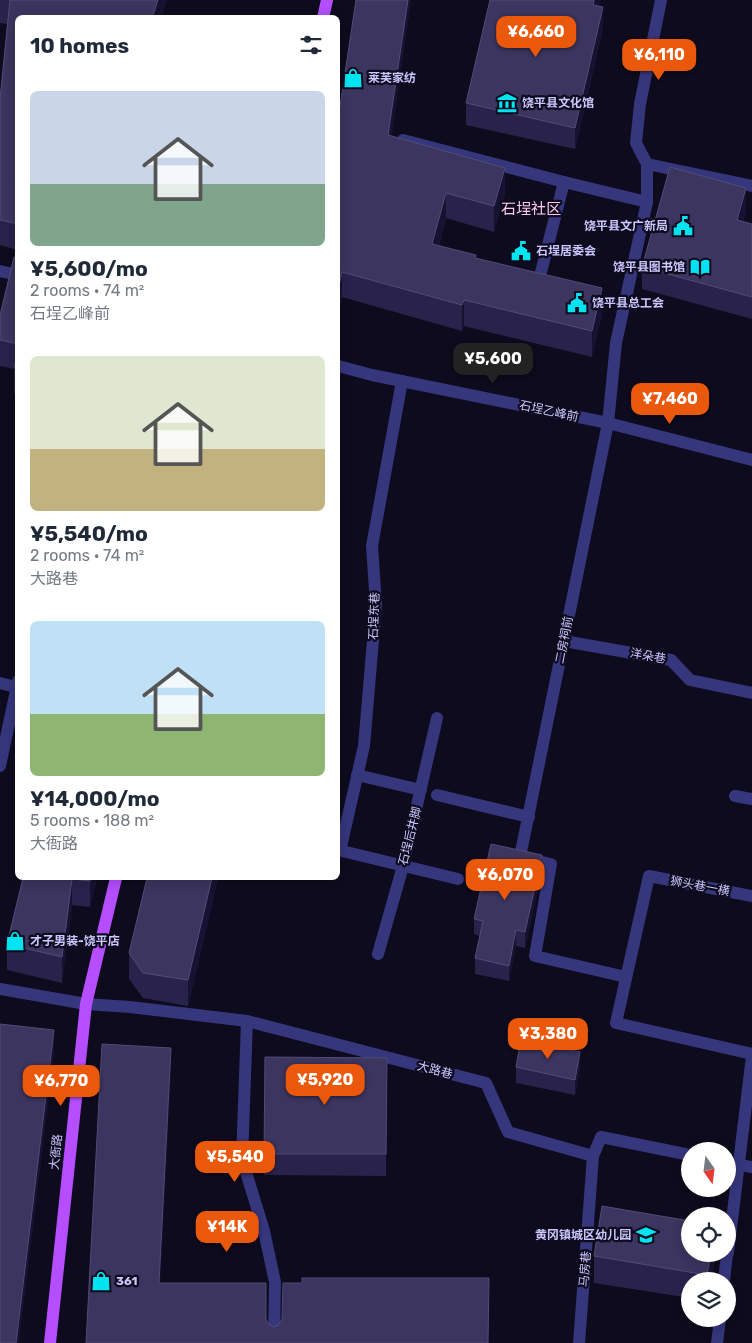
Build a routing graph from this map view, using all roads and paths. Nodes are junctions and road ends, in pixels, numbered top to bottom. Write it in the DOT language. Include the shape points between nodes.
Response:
graph roads {
  1 [pos="328,0"];
  2 [pos="661,0"];
  3 [pos="324,15"];
  4 [pos="403,140"];
  5 [pos="647,164"];
  6 [pos="564,182"];
  7 [pos="752,186"];
  8 [pos="647,202"];
  9 [pos="0,271"];
  10 [pos="15,274"];
  11 [pos="539,280"];
  12 [pos="340,367"];
  13 [pos="402,381"];
  14 [pos="608,423"];
  15 [pos="752,460"];
  16 [pos="564,641"];
  17 [pos="0,683"];
  18 [pos="15,684"];
  19 [pos="752,693"];
  20 [pos="15,694"];
  21 [pos="437,718"];
  22 [pos="0,766"];
  23 [pos="357,775"];
  24 [pos="421,790"];
  25 [pos="437,795"];
  26 [pos="735,796"];
  27 [pos="752,799"];
  28 [pos="529,817"];
  29 [pos="340,847"];
  30 [pos="340,851"];
  31 [pos="403,866"];
  32 [pos="458,879"];
  33 [pos="116,880"];
  34 [pos="752,896"];
  35 [pos="378,954"];
  36 [pos="626,977"];
  37 [pos="0,989"];
  38 [pos="86,1004"];
  39 [pos="247,1021"];
  40 [pos="752,1055"];
  41 [pos="736,1147"];
  42 [pos="681,1154"];
  43 [pos="593,1156"];
  44 [pos="736,1164"];
  45 [pos="752,1167"];
  46 [pos="719,1327"];
  47 [pos="50,1343"];
  48 [pos="274,1343"];
  49 [pos="580,1343"];
  50 [pos="717,1343"];
  1 -- 3 [label="main road"];
  2 -- 5 [label="street" via="640,104 636,143"];
  4 -- 6 [label="street"];
  5 -- 7 [label="street"];
  5 -- 8 [label="street, 二房祠前"];
  6 -- 8 [label="street"];
  6 -- 11 [label="street"];
  8 -- 14 [label="street, 二房祠前" via="616,343"];
  9 -- 10 [label="street"];
  12 -- 13 [label="street, 石埕乙峰前"];
  13 -- 14 [label="street, 石埕乙峰前"];
  13 -- 23 [label="street, 石埕东巷" via="372,546 376,605 364,746"];
  14 -- 15 [label="street, 石埕乙峰前"];
  14 -- 16 [label="street, 二房祠前"];
  16 -- 19 [label="street, 洋朵巷" via="671,660 690,680"];
  16 -- 28 [label="street, 二房祠前"];
  17 -- 18 [label="street"];
  20 -- 22 [label="street"];
  21 -- 24 [label="street, 石埕后井脚"];
  23 -- 24 [label="street"];
  23 -- 29 [label="street, 石埕东巷"];
  24 -- 31 [label="street, 石埕后井脚"];
  25 -- 28 [label="street"];
  26 -- 27 [label="street"];
  28 -- 36 [label="street, 二房祠前" via="520,857 552,864 535,956"];
  30 -- 31 [label="street"];
  31 -- 32 [label="street"];
  31 -- 35 [label="street, 石埕后井脚"];
  33 -- 38 [label="main road, 大衙路"];
  34 -- 36 [label="street, 狮头巷一横" via="649,876"];
  36 -- 40 [label="street" via="616,1023"];
  37 -- 38 [label="street, 大路巷"];
  38 -- 39 [label="street, 大路巷"];
  38 -- 47 [label="main road, 大衙路"];
  39 -- 43 [label="street, 大路巷" via="486,1084 508,1132"];
  39 -- 48 [label="street" via="242,1159 264,1231 275,1282"];
  40 -- 41 [label="street"];
  42 -- 43 [label="street, 马房巷" via="601,1137"];
  43 -- 49 [label="street, 马房巷"];
  44 -- 45 [label="street"];
  46 -- 50 [label="street"];
}
